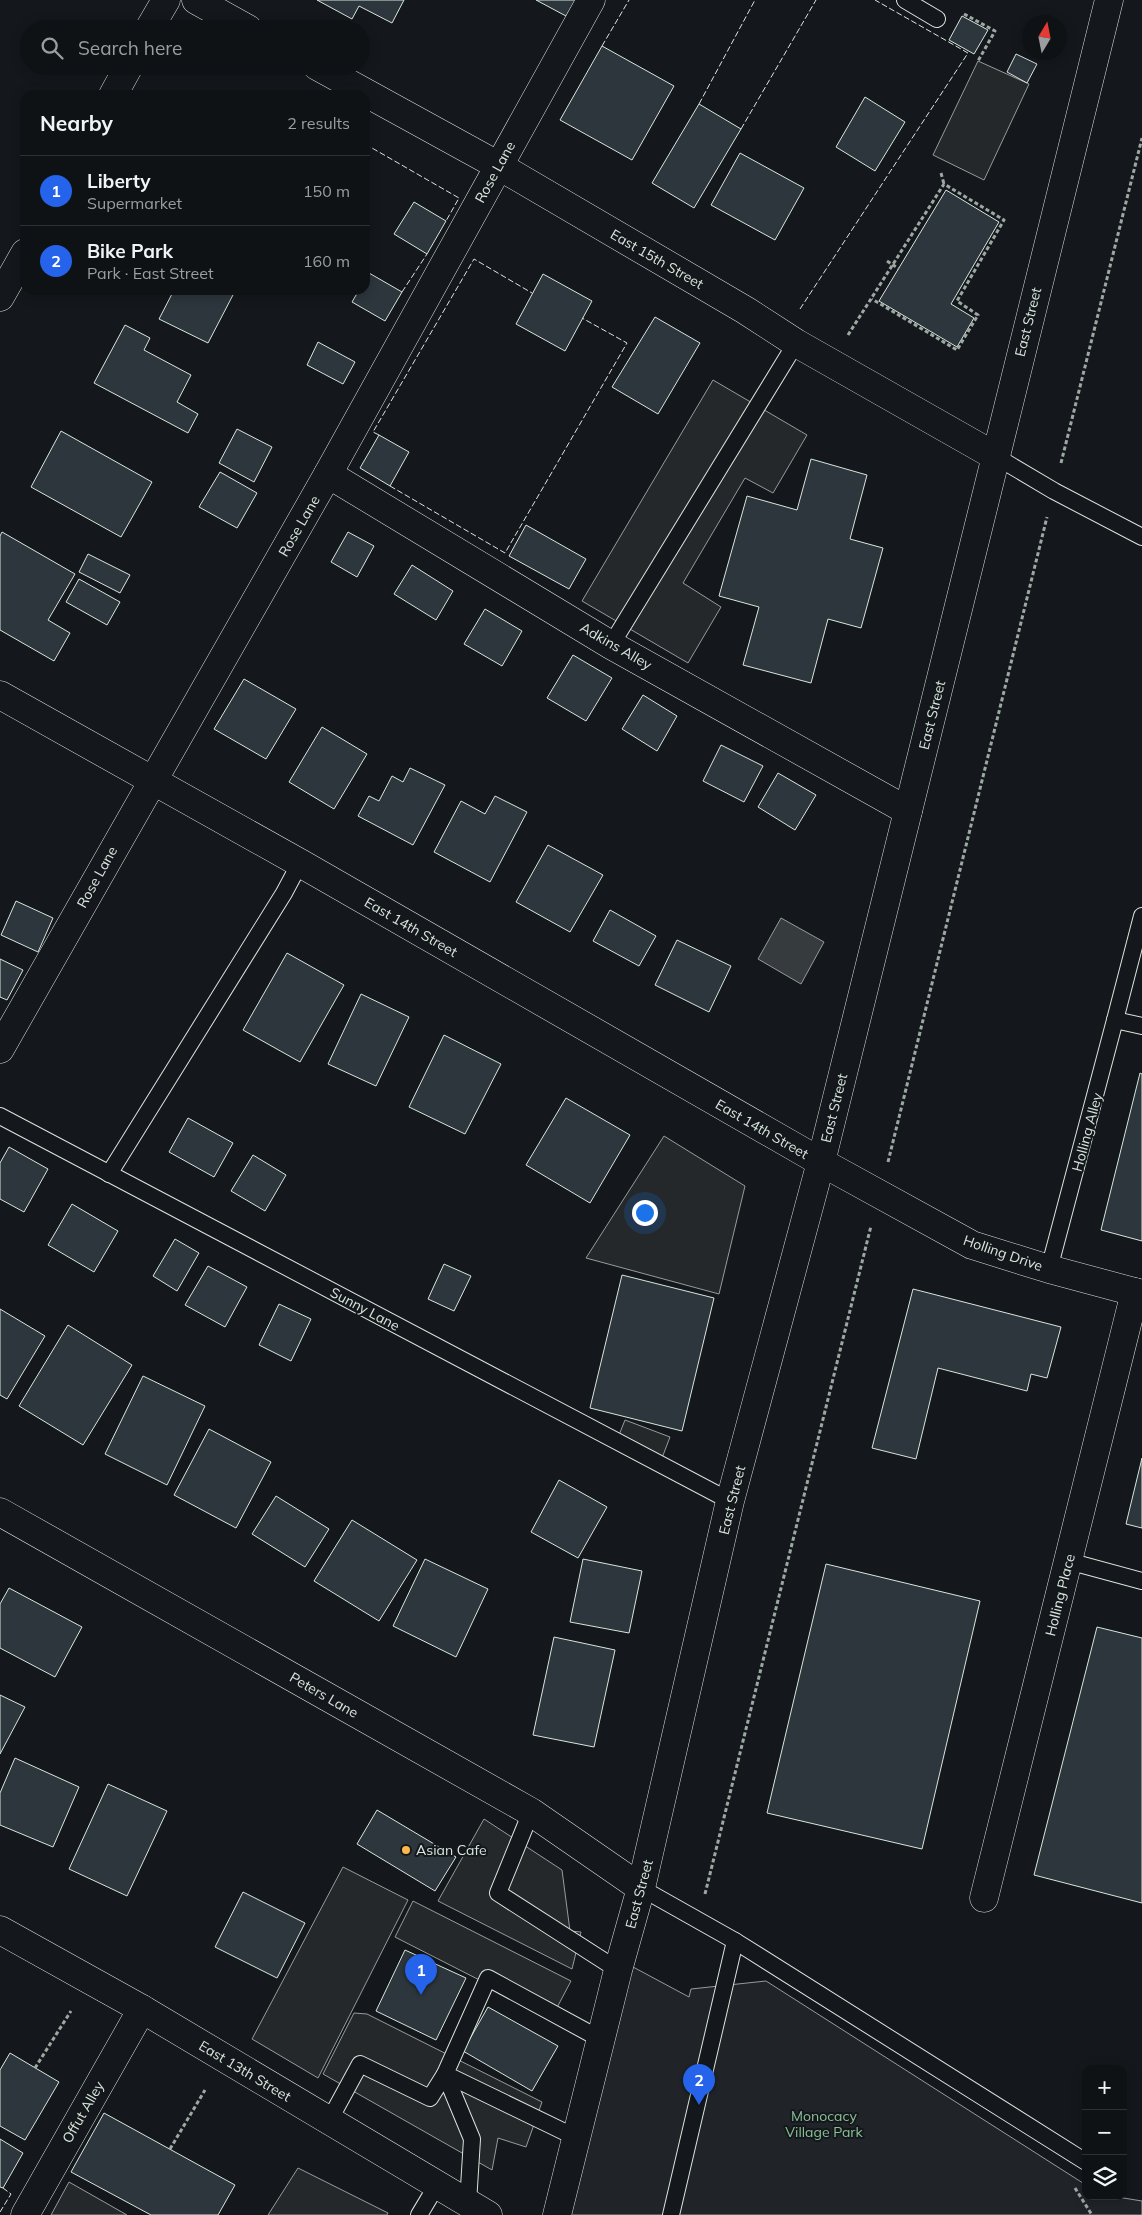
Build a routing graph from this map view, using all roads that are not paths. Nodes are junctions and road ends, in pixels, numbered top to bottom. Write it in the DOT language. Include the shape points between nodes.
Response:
graph roads {
  1 [pos="166,0"];
  2 [pos="196,0"];
  3 [pos="592,0"];
  4 [pos="905,0"];
  5 [pos="1109,0"];
  6 [pos="937,18"];
  7 [pos="154,20"];
  8 [pos="232,20"];
  9 [pos="124,75"];
  10 [pos="333,75"];
  11 [pos="116,90"];
  12 [pos="361,90"];
  13 [pos="370,95"];
  14 [pos="499,166"];
  15 [pos="20,263"];
  16 [pos="0,298"];
  17 [pos="796,343"];
  18 [pos="995,456"];
  19 [pos="328,474"];
  20 [pos="1142,537"];
  21 [pos="611,644"];
  22 [pos="0,695"];
  23 [pos="152,781"];
  24 [pos="908,811"];
  25 [pos="300,863"];
  26 [pos="1142,916"];
  27 [pos="1116,1020"];
  28 [pos="1142,1026"];
  29 [pos="0,1049"];
  30 [pos="0,1116"];
  31 [pos="820,1162"];
  32 [pos="109,1174"];
  33 [pos="1049,1269"];
  34 [pos="1138,1293"];
  35 [pos="730,1501"];
  36 [pos="0,1512"];
  37 [pos="1068,1562"];
  38 [pos="1142,1581"];
  39 [pos="532,1812"];
  40 [pos="642,1888"];
  41 [pos="984,1898"];
  42 [pos="0,1930"];
  43 [pos="735,1941"];
  44 [pos="618,1970"];
  45 [pos="142,2010"];
  46 [pos="602,2040"];
  47 [pos="445,2074"];
  48 [pos="329,2121"];
  49 [pos="577,2138"];
  50 [pos="1082,2159"];
  51 [pos="437,2185"];
  52 [pos="478,2209"];
  53 [pos="32,2212"];
  54 [pos="419,2215"];
  55 [pos="557,2215"];
  56 [pos="671,2215"];
  1 -- 7 [label="street"];
  2 -- 8 [label="street"];
  3 -- 14 [label="street, Rose Lane"];
  4 -- 6 [label="lane"];
  5 -- 18 [label="street, East Street"];
  9 -- 11 [label="street"];
  10 -- 12 [label="street, East 15th Street"];
  13 -- 14 [label="street, East 15th Street"];
  14 -- 17 [label="street, East 15th Street"];
  14 -- 19 [label="street, Rose Lane"];
  15 -- 16 [label="street"];
  17 -- 18 [label="street, East 15th Street"];
  17 -- 21 [label="lane"];
  18 -- 20 [label="lane"];
  18 -- 24 [label="street, East Street"];
  19 -- 21 [label="street, Adkins Alley"];
  19 -- 23 [label="street, Rose Lane"];
  21 -- 24 [label="street, Adkins Alley"];
  22 -- 23 [label="street, East 14th Street"];
  23 -- 25 [label="street, East 14th Street"];
  23 -- 29 [label="street, Rose Lane"];
  24 -- 31 [label="street, East Street"];
  25 -- 31 [label="street, East 14th Street"];
  25 -- 32 [label="lane"];
  26 -- 27 [label="lane, Holling Alley"];
  27 -- 28 [label="lane"];
  27 -- 33 [label="lane, Holling Alley"];
  30 -- 32 [label="lane, Sunny Lane"];
  31 -- 33 [label="street, Holling Drive" via="972,1245"];
  31 -- 35 [label="street, East Street"];
  32 -- 35 [label="lane, Sunny Lane"];
  33 -- 34 [label="street, Holling Drive"];
  34 -- 37 [label="street, Holling Place"];
  35 -- 40 [label="street, East Street"];
  36 -- 39 [label="street, Peters Lane"];
  37 -- 38 [label="lane"];
  37 -- 41 [label="street, Holling Place"];
  39 -- 40 [label="street, Peters Lane"];
  39 -- 44 [label="lane" via="498,1893"];
  40 -- 43 [label="lane"];
  40 -- 44 [label="street, East Street"];
  42 -- 45 [label="street, East 13th Street"];
  43 -- 50 [label="lane"];
  43 -- 56 [label="lane"];
  44 -- 46 [label="street, East Street"];
  45 -- 48 [label="street, East 13th Street"];
  45 -- 53 [label="street, Offut Alley"];
  46 -- 47 [label="lane" via="488,1978"];
  46 -- 49 [label="street, East Street"];
  47 -- 48 [label="lane" via="430,2098 360,2064"];
  47 -- 49 [label="lane"];
  47 -- 52 [label="lane" via="472,2139"];
  48 -- 51 [label="street, East 13th Street"];
  49 -- 55 [label="street, East Street"];
  51 -- 52 [label="street, East 13th Street"];
  51 -- 54 [label="lane"];
}
